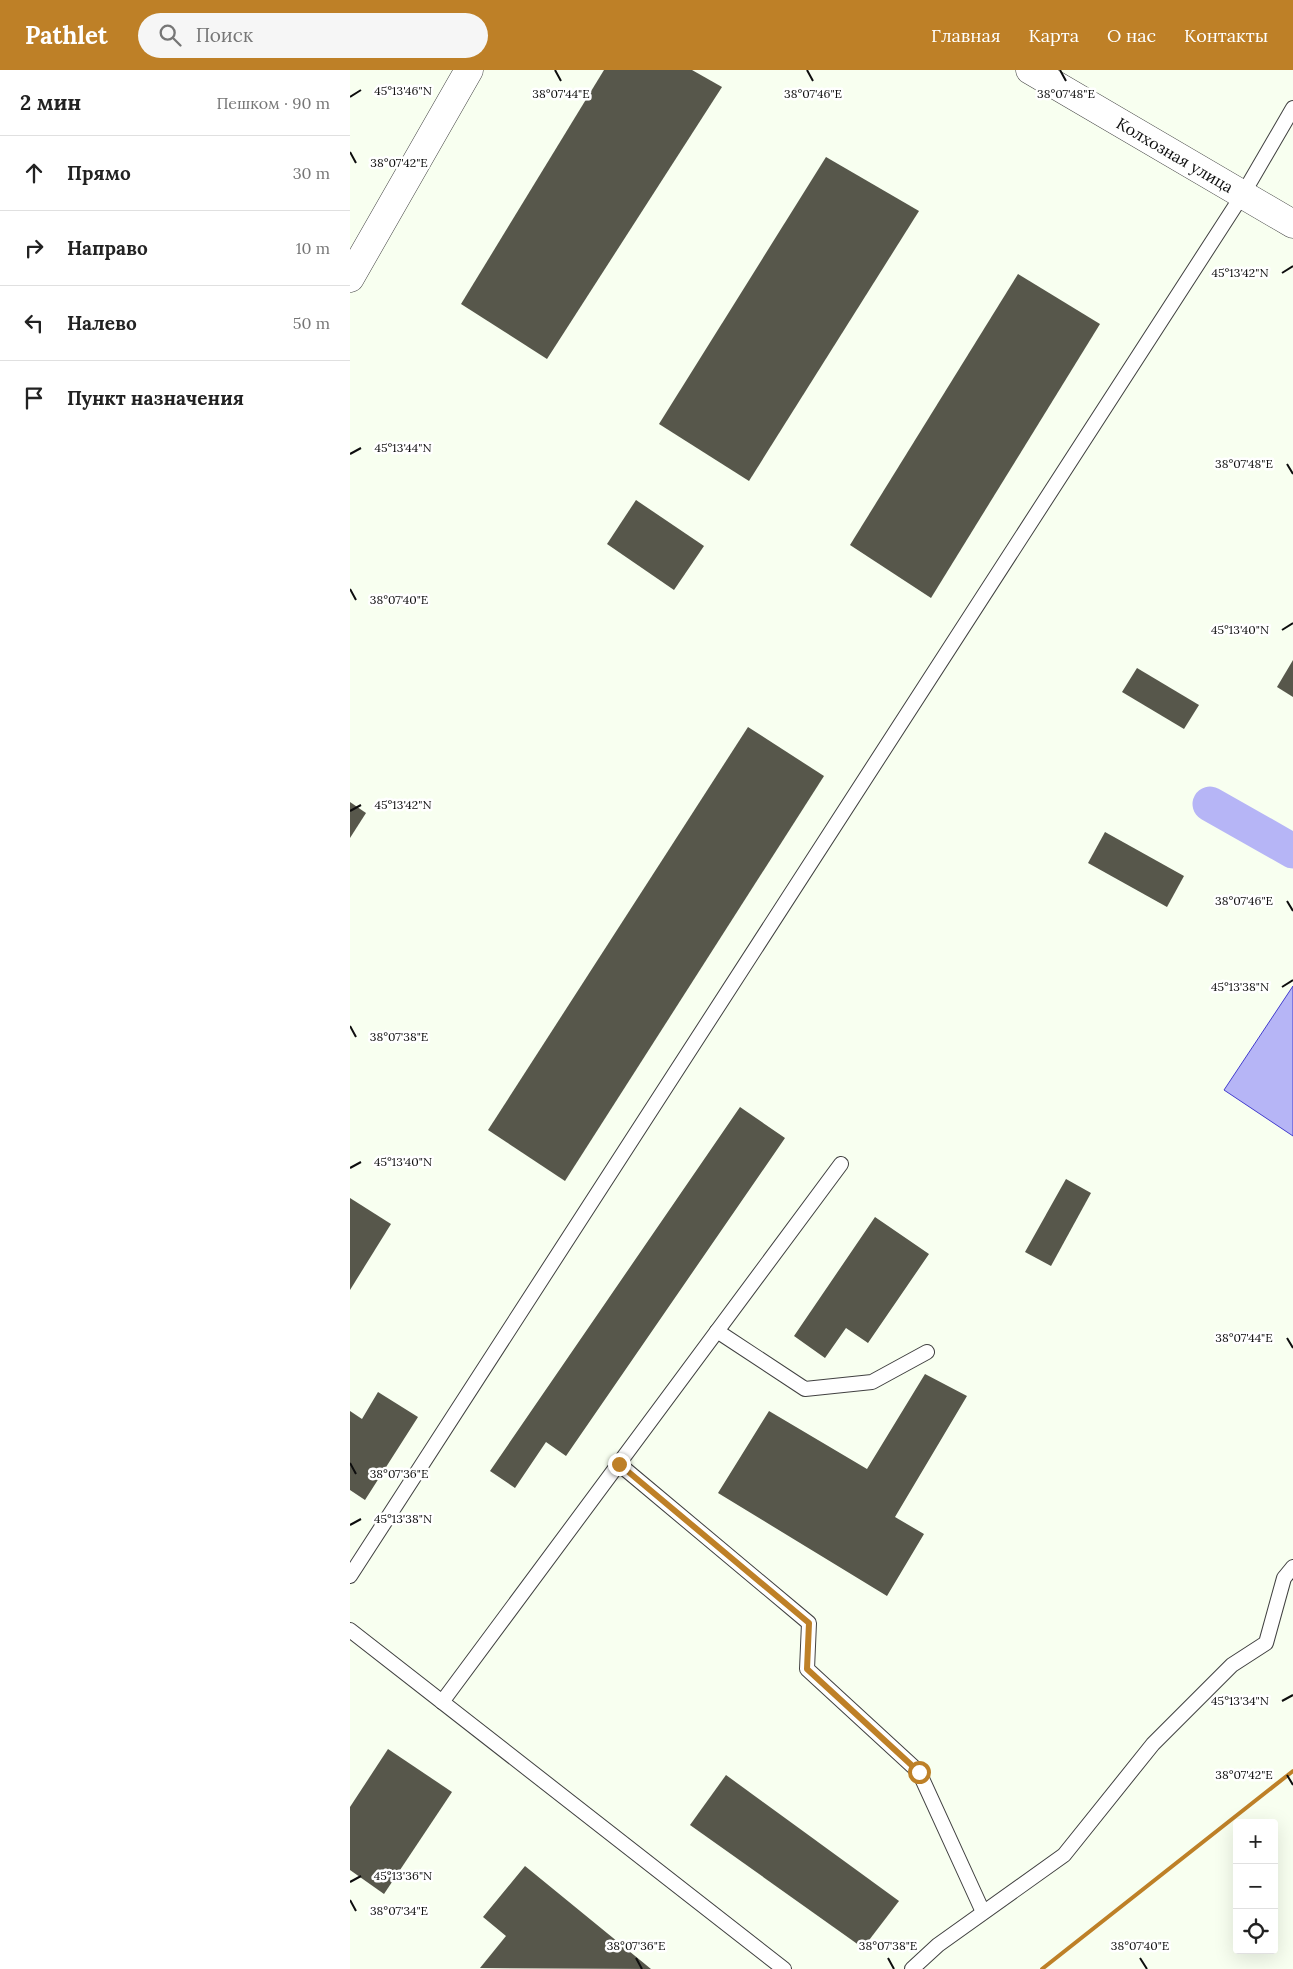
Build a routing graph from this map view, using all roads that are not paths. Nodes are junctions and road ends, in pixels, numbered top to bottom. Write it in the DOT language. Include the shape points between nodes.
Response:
graph roads {
  1 [pos="469,70"];
  2 [pos="1030,70"];
  3 [pos="1293,108"];
  4 [pos="1242,194"];
  5 [pos="1293,224"];
  6 [pos="350,278"];
  7 [pos="841,1164"];
  8 [pos="717,1331"];
  9 [pos="926,1352"];
  10 [pos="619,1464"];
  11 [pos="1293,1567"];
  12 [pos="350,1576"];
  13 [pos="350,1630"];
  14 [pos="442,1702"];
  15 [pos="984,1912"];
  16 [pos="784,1969"];
  17 [pos="912,1969"];
  1 -- 6 [label="street"];
  2 -- 4 [label="street, Колхозная улица"];
  3 -- 4 [label="lane"];
  4 -- 5 [label="street, Колхозная улица"];
  4 -- 12 [label="lane"];
  7 -- 8 [label="lane"];
  8 -- 9 [label="lane" via="805,1389 872,1382"];
  8 -- 10 [label="lane"];
  10 -- 14 [label="lane"];
  10 -- 15 [label="lane" via="809,1623 807,1669 919,1772"];
  11 -- 15 [label="lane" via="1284,1578 1266,1643 1232,1666 1153,1744 1064,1855"];
  13 -- 14 [label="lane"];
  14 -- 16 [label="lane"];
  15 -- 17 [label="lane" via="938,1945"];
}
